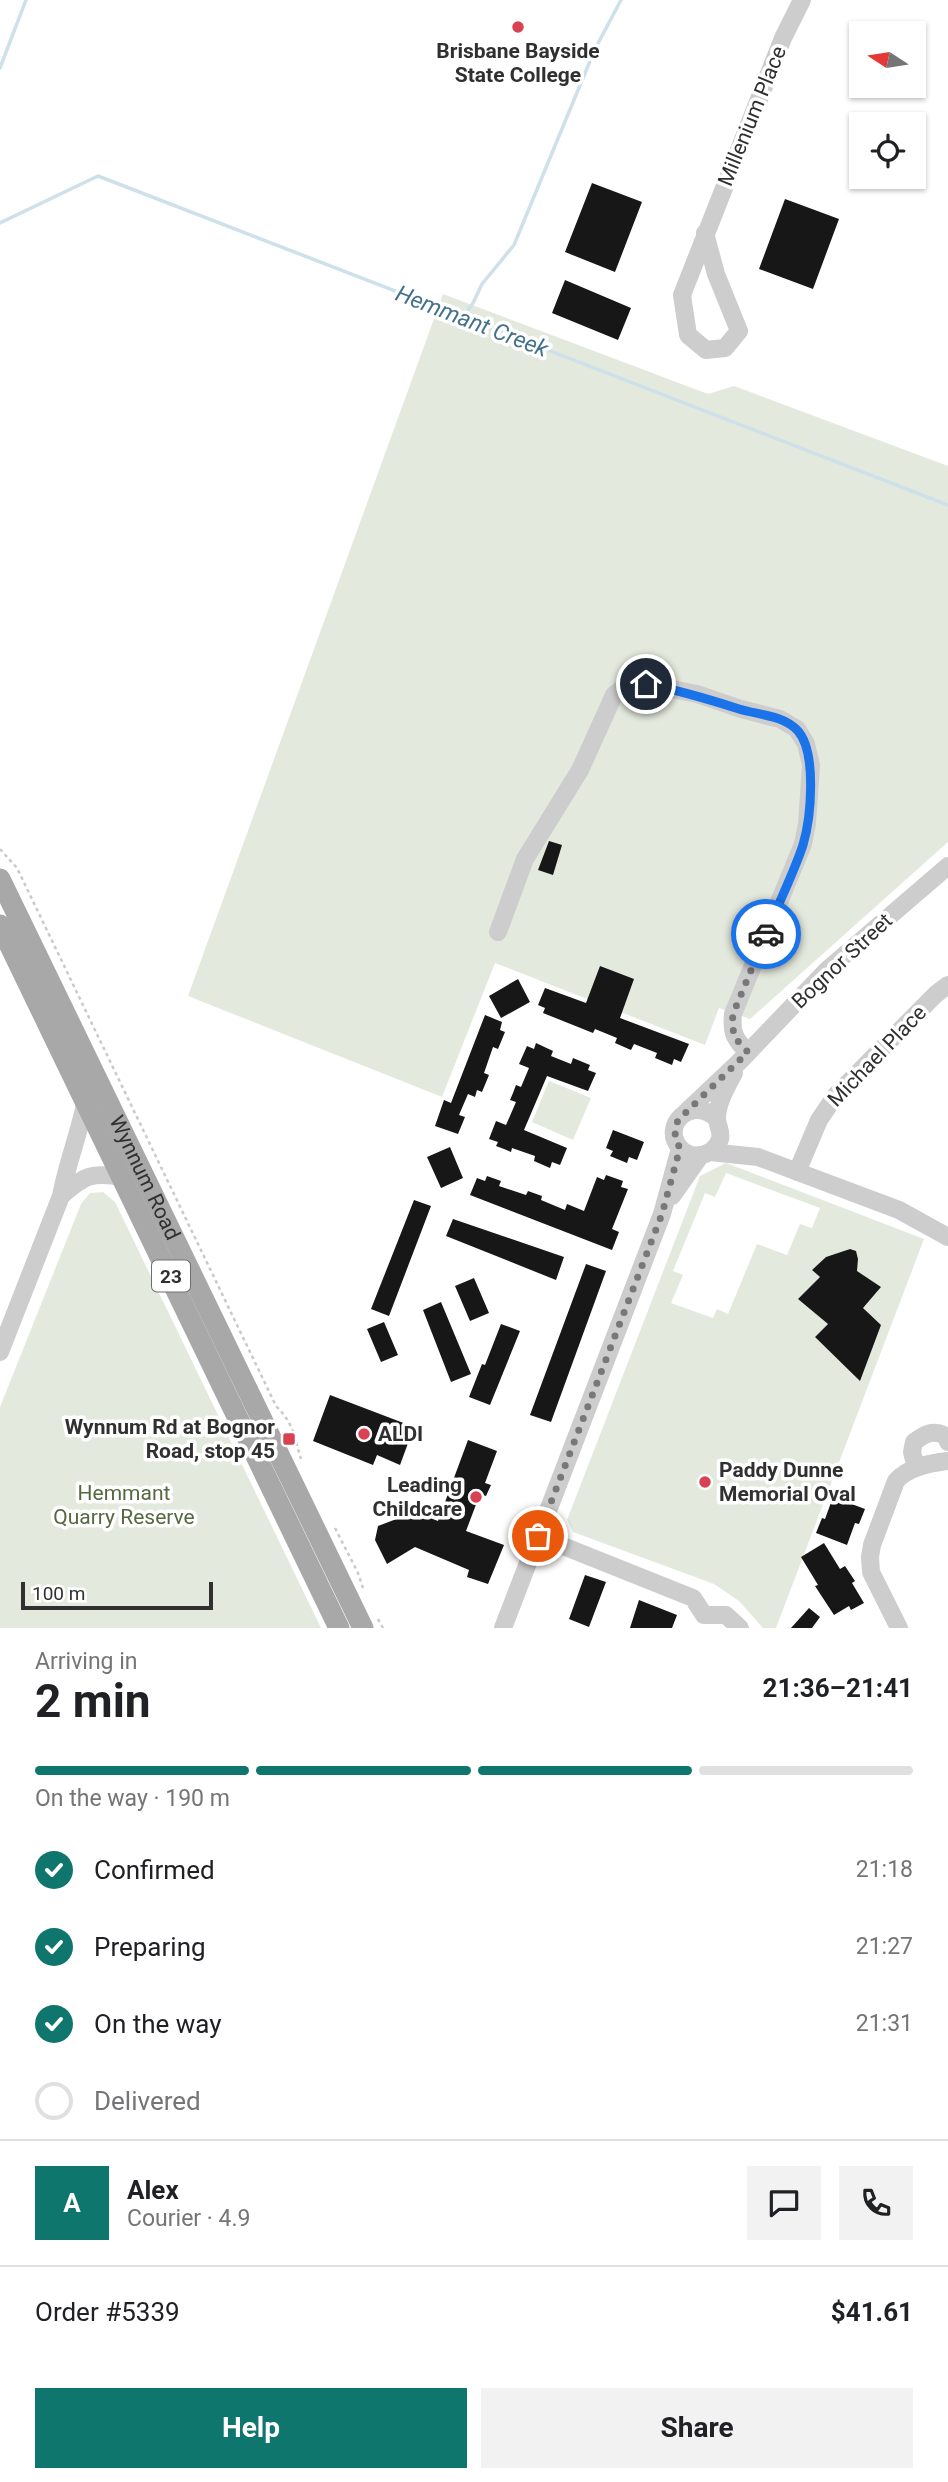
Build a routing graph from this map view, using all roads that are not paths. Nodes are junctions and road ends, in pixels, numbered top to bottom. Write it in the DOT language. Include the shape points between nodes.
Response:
graph roads {
  1 [pos="802,0"];
  2 [pos="705,233"];
  3 [pos="948,866"];
  4 [pos="0,879"];
  5 [pos="0,925"];
  6 [pos="498,933"];
  7 [pos="948,985"];
  8 [pos="744,1056"];
  9 [pos="86,1099"];
  10 [pos="686,1112"];
  11 [pos="719,1124"];
  12 [pos="680,1148"];
  13 [pos="705,1154"];
  14 [pos="758,1157"];
  15 [pos="797,1172"];
  16 [pos="124,1177"];
  17 [pos="61,1196"];
  18 [pos="662,1214"];
  19 [pos="948,1237"];
  20 [pos="0,1352"];
  21 [pos="948,1442"];
  22 [pos="948,1461"];
  23 [pos="916,1468"];
  24 [pos="538,1536"];
  25 [pos="701,1622"];
  26 [pos="370,1623"];
  27 [pos="339,1628"];
  28 [pos="503,1628"];
  29 [pos="740,1628"];
  30 [pos="899,1628"];
  1 -- 2 [label="street, Millenium Place"];
  2 -- 2 [label="street, Millenium Place" via="739,331 725,348 706,350 688,335 682,295"];
  3 -- 8 [label="street, Bognor Street" via="827,970"];
  4 -- 26 [label="main road, Wynnum Road / 23"];
  5 -- 9 [label="main road, Wynnum Road / 23"];
  6 -- 8 [label="street" via="525,859 580,770 614,695 627,685 697,694 780,719 797,729 806,744 811,765 807,824 803,844 733,1014 731,1028"];
  7 -- 15 [label="street, Michael Place" via="836,1095 819,1120"];
  8 -- 10 [label="street, Bognor Street"];
  8 -- 11 [label="street, Bognor Street" via="723,1093"];
  9 -- 16 [label="main road, Wynnum Road / 23"];
  9 -- 17 [label="street"];
  10 -- 11 [label="street" via="706,1110"];
  10 -- 12 [label="street, Bognor Street" via="674,1131"];
  11 -- 13 [label="street, Bognor Street" via="719,1142"];
  11 -- 14 [label="street"];
  12 -- 13 [label="street"];
  12 -- 18 [label="street, Bognor Street"];
  13 -- 14 [label="street"];
  13 -- 18 [label="street, Bognor Street" via="682,1180"];
  14 -- 15 [label="street"];
  15 -- 19 [label="street" via="899,1210"];
  16 -- 17 [label="street" via="93,1174"];
  16 -- 27 [label="main road, Wynnum Road / 23"];
  17 -- 20 [label="street"];
  18 -- 24 [label="street, Bognor Street"];
  21 -- 23 [label="street" via="937,1432 914,1442"];
  22 -- 23 [label="street"];
  23 -- 30 [label="street" via="896,1481 870,1558 871,1572"];
  24 -- 25 [label="street" via="693,1598"];
  24 -- 28 [label="street, Bognor Street"];
  25 -- 29 [label="street" via="726,1615"];
}
